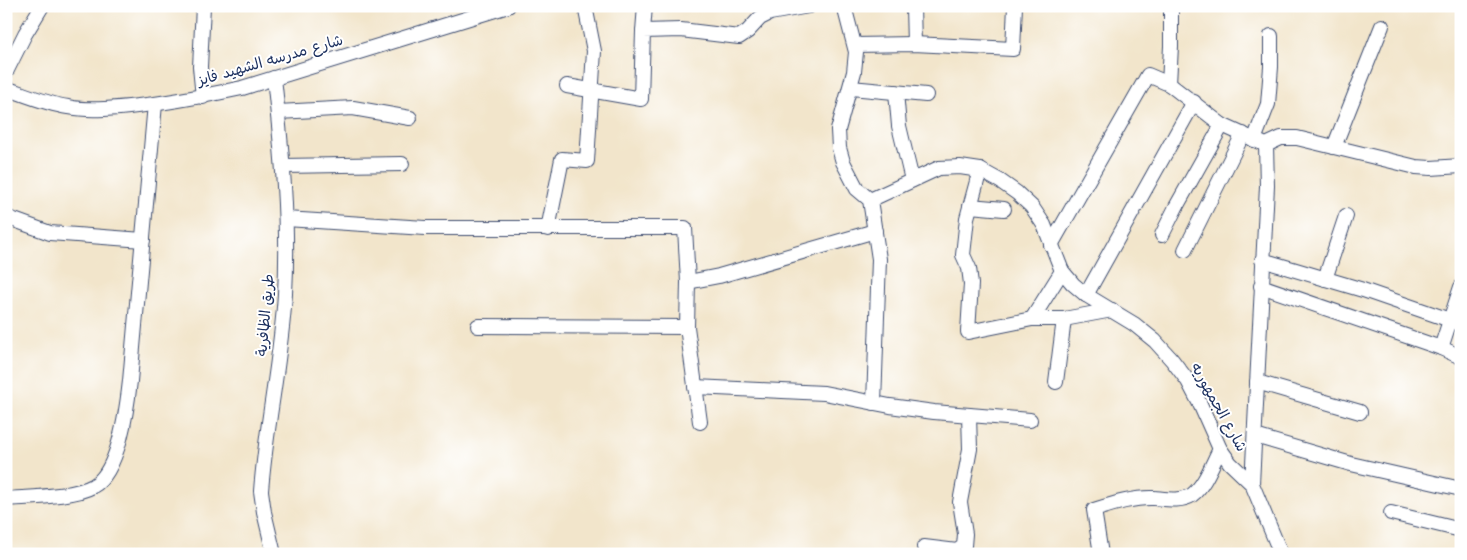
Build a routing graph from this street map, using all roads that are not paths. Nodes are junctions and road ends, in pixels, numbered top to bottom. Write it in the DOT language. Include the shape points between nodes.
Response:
graph roads {
  1 [pos="42,6"];
  2 [pos="203,6"];
  3 [pos="508,6"];
  4 [pos="585,6"];
  5 [pos="645,6"];
  6 [pos="809,6"];
  7 [pos="844,6"];
  8 [pos="914,6"];
  9 [pos="1015,6"];
  10 [pos="1171,6"];
  11 [pos="1382,26"];
  12 [pos="643,31"];
  13 [pos="1271,36"];
  14 [pos="914,44"];
  15 [pos="855,45"];
  16 [pos="6,72"];
  17 [pos="274,78"];
  18 [pos="1169,84"];
  19 [pos="567,86"];
  20 [pos="6,88"];
  21 [pos="851,88"];
  22 [pos="591,91"];
  23 [pos="896,92"];
  24 [pos="926,95"];
  25 [pos="203,97"];
  26 [pos="1194,102"];
  27 [pos="155,104"];
  28 [pos="278,112"];
  29 [pos="410,118"];
  30 [pos="1222,125"];
  31 [pos="1254,140"];
  32 [pos="1334,147"];
  33 [pos="402,164"];
  34 [pos="283,166"];
  35 [pos="1461,166"];
  36 [pos="980,170"];
  37 [pos="912,180"];
  38 [pos="870,200"];
  39 [pos="970,206"];
  40 [pos="1004,209"];
  41 [pos="6,216"];
  42 [pos="1346,216"];
  43 [pos="286,219"];
  44 [pos="548,229"];
  45 [pos="875,231"];
  46 [pos="1162,235"];
  47 [pos="142,240"];
  48 [pos="1051,245"];
  49 [pos="1185,250"];
  50 [pos="1262,260"];
  51 [pos="1062,271"];
  52 [pos="1326,279"];
  53 [pos="688,282"];
  54 [pos="1261,286"];
  55 [pos="1461,287"];
  56 [pos="1086,295"];
  57 [pos="1112,310"];
  58 [pos="1032,319"];
  59 [pos="1064,319"];
  60 [pos="1450,320"];
  61 [pos="478,326"];
  62 [pos="687,327"];
  63 [pos="1441,348"];
  64 [pos="1461,357"];
  65 [pos="1056,382"];
  66 [pos="1257,382"];
  67 [pos="695,387"];
  68 [pos="874,403"];
  69 [pos="1360,412"];
  70 [pos="969,415"];
  71 [pos="1030,420"];
  72 [pos="700,422"];
  73 [pos="1255,436"];
  74 [pos="1220,449"];
  75 [pos="1252,484"];
  76 [pos="1461,489"];
  77 [pos="6,500"];
  78 [pos="1391,513"];
  79 [pos="1461,530"];
  80 [pos="924,547"];
  81 [pos="274,554"];
  82 [pos="1101,554"];
  83 [pos="1281,554"];
  1 -- 16 [label="street"];
  2 -- 25 [label="street" via="200,52"];
  3 -- 17 [label="street, شارع مدرسه الشهيد فايز"];
  4 -- 22 [label="street" via="594,51"];
  5 -- 12 [label="street"];
  6 -- 12 [label="street" via="770,13 739,37 681,30"];
  7 -- 15 [label="street"];
  8 -- 14 [label="street"];
  9 -- 14 [label="street" via="1013,49"];
  10 -- 18 [label="street"];
  11 -- 32 [label="street"];
  12 -- 22 [label="street" via="641,99"];
  13 -- 31 [label="street" via="1268,104"];
  14 -- 15 [label="street"];
  15 -- 21 [label="street"];
  17 -- 25 [label="street, شارع مدرسه الشهيد فايز"];
  17 -- 28 [label="street, طريق الظافرية"];
  18 -- 26 [label="street"];
  18 -- 48 [label="street" via="1148,75"];
  19 -- 22 [label="street"];
  20 -- 27 [label="street, شارع مدرسه الشهيد فايز" via="46,102 90,110"];
  21 -- 23 [label="street"];
  21 -- 38 [label="street" via="838,130 839,148 857,189"];
  22 -- 44 [label="street" via="587,161 562,158"];
  23 -- 24 [label="street"];
  23 -- 37 [label="street" via="899,126"];
  25 -- 27 [label="street, شارع مدرسه الشهيد فايز"];
  26 -- 30 [label="street"];
  26 -- 56 [label="street"];
  27 -- 47 [label="street"];
  28 -- 29 [label="street" via="352,108"];
  28 -- 34 [label="street, طريق الظافرية"];
  30 -- 31 [label="street"];
  30 -- 46 [label="street"];
  31 -- 32 [label="street" via="1297,138"];
  31 -- 49 [label="street"];
  31 -- 50 [label="street" via="1266,186"];
  32 -- 35 [label="street" via="1416,167"];
  33 -- 34 [label="street"];
  34 -- 43 [label="street, طريق الظافرية"];
  36 -- 37 [label="street, شارع الجمهوريه" via="960,166 939,168"];
  36 -- 39 [label="street"];
  36 -- 48 [label="street, شارع الجمهوريه" via="1017,193 1032,207 1044,225"];
  37 -- 38 [label="street, شارع الجمهوريه"];
  38 -- 45 [label="street"];
  39 -- 40 [label="street"];
  39 -- 58 [label="street" via="962,256 969,268 971,284 968,332"];
  41 -- 47 [label="street" via="50,233"];
  42 -- 52 [label="street"];
  43 -- 44 [label="street" via="425,228"];
  43 -- 81 [label="street, طريق الظافرية" via="282,323 262,490"];
  44 -- 53 [label="street" via="685,228"];
  45 -- 53 [label="street"];
  45 -- 68 [label="street" via="879,259"];
  47 -- 77 [label="street" via="127,410 110,466 94,486 83,490"];
  48 -- 51 [label="street, شارع الجمهوريه"];
  50 -- 52 [label="street"];
  50 -- 54 [label="street"];
  51 -- 56 [label="street, شارع الجمهوريه"];
  51 -- 58 [label="street"];
  52 -- 60 [label="street"];
  53 -- 62 [label="street"];
  54 -- 63 [label="street"];
  54 -- 66 [label="street"];
  55 -- 60 [label="street"];
  56 -- 57 [label="street, شارع الجمهوريه"];
  57 -- 59 [label="street"];
  57 -- 74 [label="street, شارع الجمهوريه" via="1134,324 1172,360 1188,381"];
  58 -- 59 [label="street"];
  59 -- 65 [label="street"];
  60 -- 63 [label="street"];
  61 -- 62 [label="street"];
  62 -- 67 [label="street"];
  63 -- 64 [label="street"];
  66 -- 69 [label="street"];
  66 -- 73 [label="street"];
  67 -- 68 [label="street" via="824,393"];
  67 -- 72 [label="street"];
  68 -- 70 [label="street"];
  70 -- 71 [label="street"];
  70 -- 80 [label="street" via="970,449 961,495 964,546 958,551"];
  73 -- 75 [label="street"];
  73 -- 76 [label="street" via="1351,464"];
  74 -- 75 [label="street, شارع الجمهوريه"];
  74 -- 82 [label="street" via="1201,485 1187,497 1138,499 1094,510"];
  75 -- 83 [label="street, شارع الجمهوريه"];
  78 -- 79 [label="street"];
}
